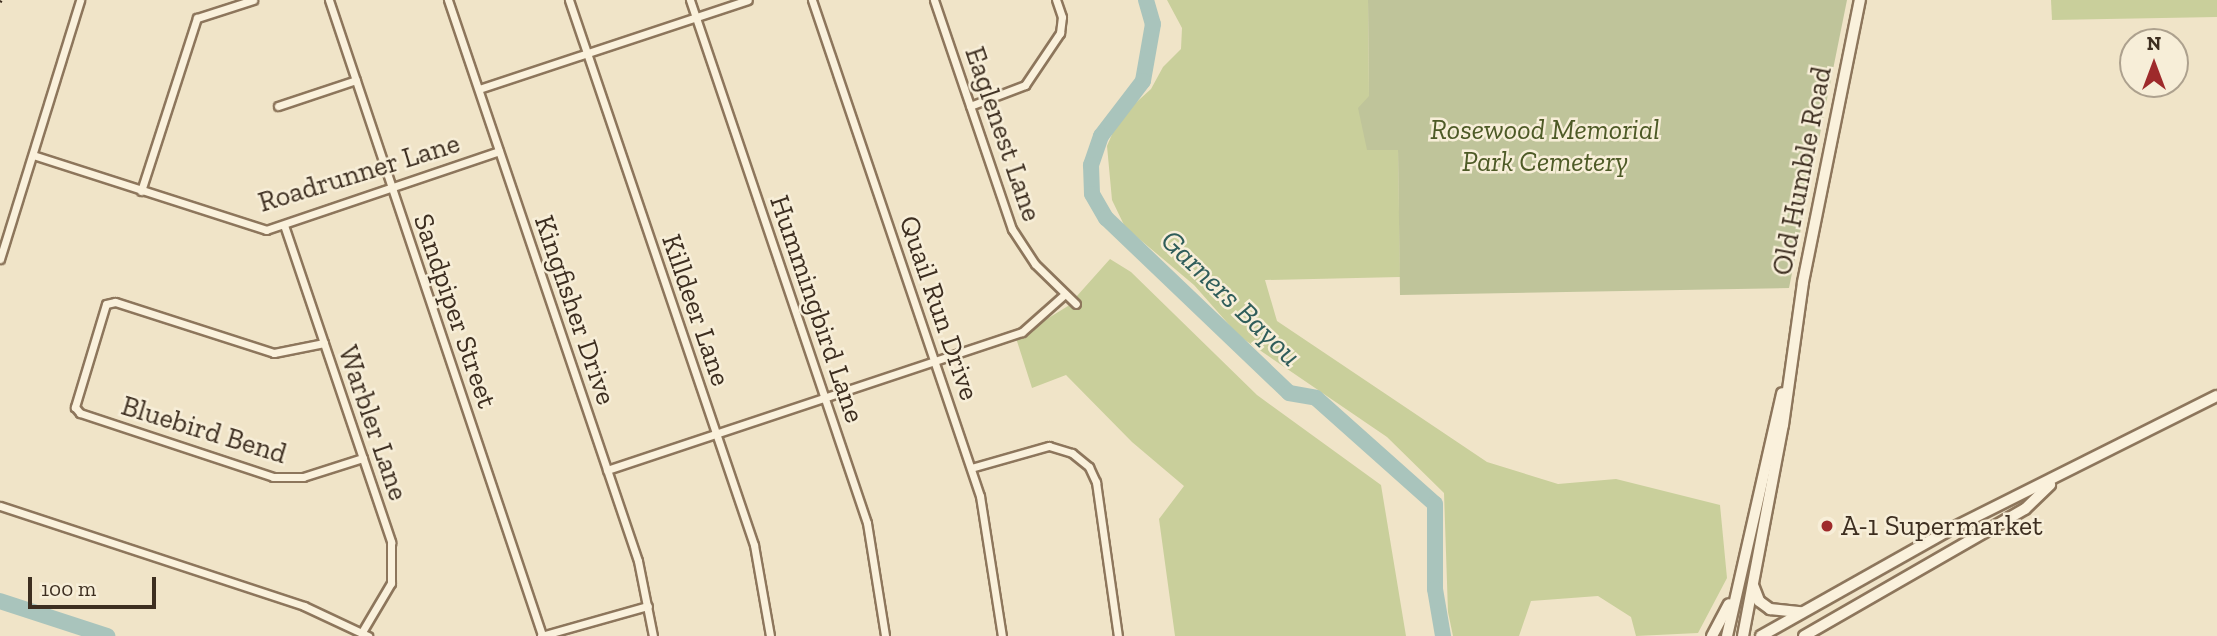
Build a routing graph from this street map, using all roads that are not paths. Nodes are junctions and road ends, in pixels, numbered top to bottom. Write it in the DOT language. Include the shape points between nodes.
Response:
graph roads {
  1 [pos="80,0"];
  2 [pos="253,0"];
  3 [pos="328,0"];
  4 [pos="448,0"];
  5 [pos="569,0"];
  6 [pos="690,0"];
  7 [pos="748,0"];
  8 [pos="812,0"];
  9 [pos="934,0"];
  10 [pos="1056,0"];
  11 [pos="1860,0"];
  12 [pos="696,18"];
  13 [pos="588,55"];
  14 [pos="356,80"];
  15 [pos="479,89"];
  16 [pos="278,106"];
  17 [pos="970,106"];
  18 [pos="499,151"];
  19 [pos="33,155"];
  20 [pos="391,188"];
  21 [pos="141,191"];
  22 [pos="284,225"];
  23 [pos="0,259"];
  24 [pos="1065,294"];
  25 [pos="1076,304"];
  26 [pos="324,343"];
  27 [pos="1791,351"];
  28 [pos="934,360"];
  29 [pos="2217,396"];
  30 [pos="825,397"];
  31 [pos="716,435"];
  32 [pos="363,458"];
  33 [pos="971,468"];
  34 [pos="607,470"];
  35 [pos="2056,479"];
  36 [pos="0,506"];
  37 [pos="1753,583"];
  38 [pos="1736,591"];
  39 [pos="648,606"];
  40 [pos="1802,612"];
  41 [pos="365,634"];
  42 [pos="541,636"];
  43 [pos="653,636"];
  44 [pos="770,636"];
  45 [pos="885,636"];
  46 [pos="1002,636"];
  47 [pos="1118,636"];
  48 [pos="1712,636"];
  49 [pos="1727,636"];
  50 [pos="1743,636"];
  51 [pos="1761,636"];
  52 [pos="1804,636"];
  1 -- 19 [label="street"];
  2 -- 21 [label="street" via="197,18"];
  3 -- 14 [label="street, Sandpiper Street"];
  4 -- 15 [label="street, Kingfisher Drive"];
  5 -- 13 [label="street, Killdeer Lane"];
  6 -- 12 [label="street, Hummingbird Lane"];
  7 -- 12 [label="street"];
  8 -- 28 [label="street, Quail Run Drive"];
  9 -- 17 [label="street, Eaglenest Lane"];
  10 -- 17 [label="street" via="1062,17 1059,33 1025,85"];
  11 -- 27 [label="main road, Old Humble Road"];
  12 -- 13 [label="street"];
  12 -- 30 [label="street, Hummingbird Lane"];
  13 -- 15 [label="street"];
  13 -- 31 [label="street, Killdeer Lane"];
  14 -- 16 [label="street"];
  14 -- 20 [label="street, Sandpiper Street"];
  15 -- 18 [label="street, Kingfisher Drive"];
  17 -- 24 [label="street, Eaglenest Lane" via="1012,229 1035,264"];
  18 -- 20 [label="street, Roadrunner Lane"];
  18 -- 34 [label="street, Kingfisher Drive"];
  19 -- 21 [label="street, Roadrunner Lane"];
  19 -- 23 [label="street"];
  20 -- 22 [label="street, Roadrunner Lane"];
  20 -- 42 [label="street, Sandpiper Street"];
  21 -- 22 [label="street, Roadrunner Lane" via="257,230"];
  22 -- 26 [label="street, Warbler Lane"];
  24 -- 25 [label="street, Eaglenest Lane"];
  24 -- 28 [label="street" via="1022,332"];
  26 -- 32 [label="street, Warbler Lane"];
  26 -- 32 [label="street, Bluebird Bend" via="274,353 115,302 106,304 75,407 80,413 273,477 303,477"];
  27 -- 37 [label="main road, Old Humble Road" via="1783,425"];
  27 -- 38 [label="main road, Old Humble Road"];
  28 -- 30 [label="street"];
  28 -- 33 [label="street, Quail Run Drive"];
  29 -- 35 [label="main road"];
  30 -- 31 [label="street"];
  30 -- 45 [label="street, Hummingbird Lane" via="867,523"];
  31 -- 34 [label="street"];
  31 -- 44 [label="street, Killdeer Lane" via="754,545"];
  32 -- 41 [label="street, Warbler Lane" via="391,542 393,563 383,604"];
  33 -- 46 [label="street, Quail Run Drive" via="986,526"];
  33 -- 47 [label="street" via="1049,446 1072,453 1088,467 1096,482"];
  34 -- 39 [label="street, Kingfisher Drive"];
  35 -- 40 [label="main road" via="1951,528"];
  35 -- 52 [label="main road" via="2025,509"];
  36 -- 41 [label="street" via="304,606"];
  37 -- 40 [label="main road" via="1764,606"];
  37 -- 50 [label="main road, Old Humble Road"];
  38 -- 48 [label="main road"];
  38 -- 49 [label="main road, Old Humble Road"];
  39 -- 42 [label="street"];
  39 -- 43 [label="street, Kingfisher Drive"];
  40 -- 51 [label="main road"];
}
